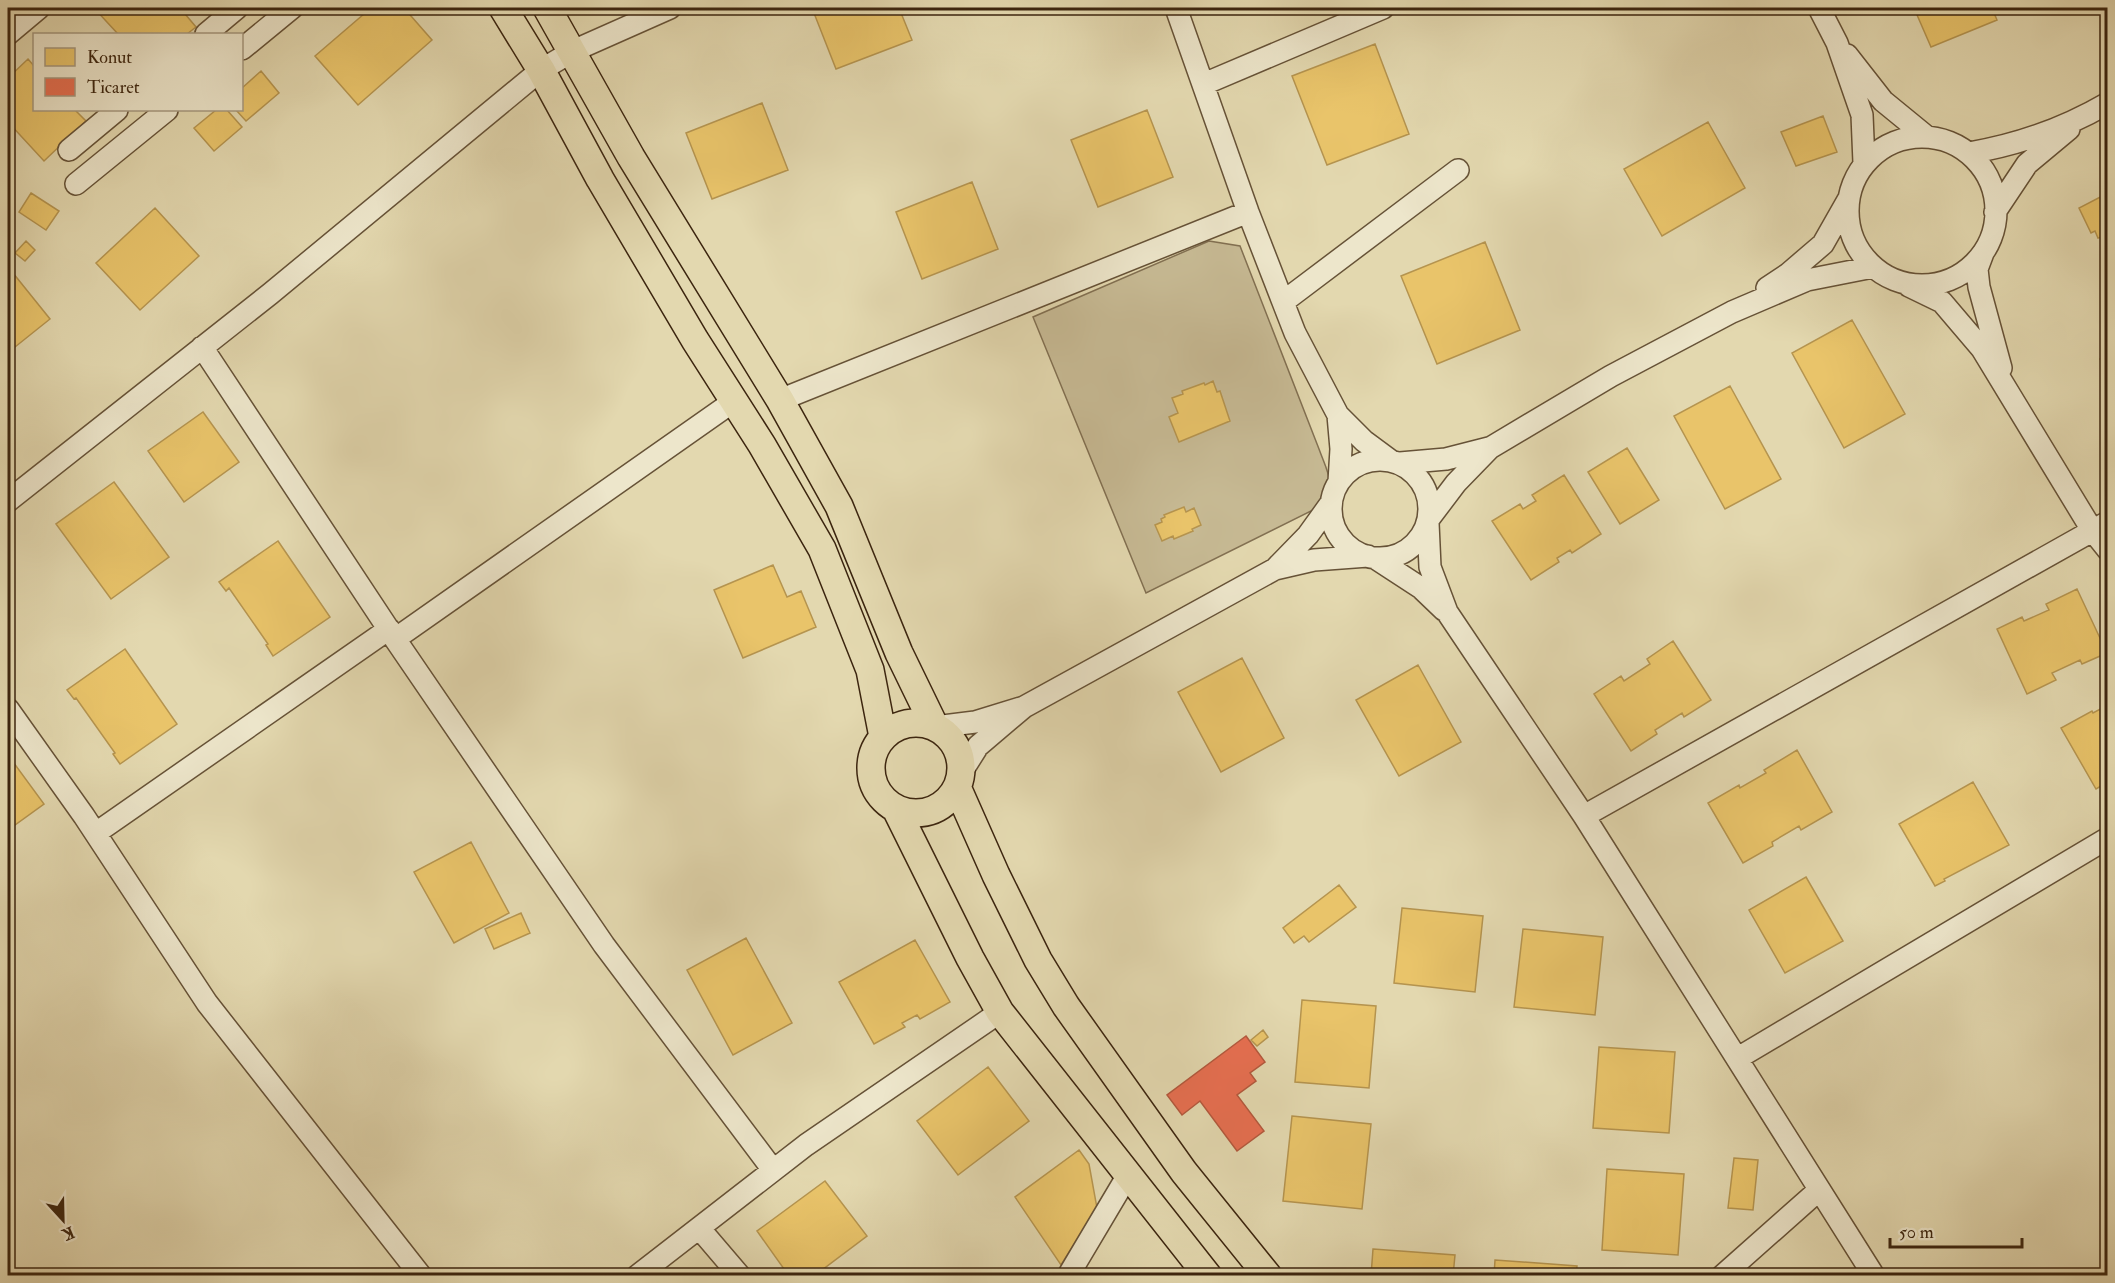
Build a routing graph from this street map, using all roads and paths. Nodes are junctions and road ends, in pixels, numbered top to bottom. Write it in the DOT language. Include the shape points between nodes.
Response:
graph roads {
  1 [pos="39,8"];
  2 [pos="292,8"];
  3 [pos="503,8"];
  4 [pos="547,8"];
  5 [pos="670,8"];
  6 [pos="1176,8"];
  7 [pos="1383,8"];
  8 [pos="1819,8"];
  9 [pos="229,10"];
  10 [pos="207,33"];
  11 [pos="8,34"];
  12 [pos="1837,43"];
  13 [pos="243,48"];
  14 [pos="573,51"];
  15 [pos="541,70"];
  16 [pos="1204,84"];
  17 [pos="2108,103"];
  18 [pos="116,111"];
  19 [pos="166,111"];
  20 [pos="2080,118"];
  21 [pos="1927,137"];
  22 [pos="69,150"];
  23 [pos="1969,153"];
  24 [pos="1864,164"];
  25 [pos="1458,170"];
  26 [pos="76,184"];
  27 [pos="1848,199"];
  28 [pos="1248,212"];
  29 [pos="1995,212"];
  30 [pos="1984,250"];
  31 [pos="1873,267"];
  32 [pos="1902,282"];
  33 [pos="1283,302"];
  34 [pos="1732,312"];
  35 [pos="202,347"];
  36 [pos="2008,391"];
  37 [pos="780,400"];
  38 [pos="734,401"];
  39 [pos="1338,415"];
  40 [pos="1490,448"];
  41 [pos="1396,462"];
  42 [pos="1339,482"];
  43 [pos="8,501"];
  44 [pos="1331,503"];
  45 [pos="1428,522"];
  46 [pos="2100,526"];
  47 [pos="2108,550"];
  48 [pos="1372,557"];
  49 [pos="1275,569"];
  50 [pos="1447,612"];
  51 [pos="392,634"];
  52 [pos="1024,707"];
  53 [pos="8,709"];
  54 [pos="935,727"];
  55 [pos="883,737"];
  56 [pos="959,780"];
  57 [pos="896,809"];
  58 [pos="1584,816"];
  59 [pos="96,833"];
  60 [pos="2108,838"];
  61 [pos="1000,1012"];
  62 [pos="1738,1058"];
  63 [pos="773,1170"];
  64 [pos="1128,1175"];
  65 [pos="1819,1190"];
  66 [pos="699,1228"];
  67 [pos="420,1275"];
  68 [pos="637,1275"];
  69 [pos="740,1275"];
  70 [pos="1068,1275"];
  71 [pos="1208,1275"];
  72 [pos="1268,1275"];
  73 [pos="1722,1275"];
  74 [pos="1874,1275"];
  1 -- 11 [label="street"];
  2 -- 13 [label="street"];
  3 -- 15 [label="main road"];
  4 -- 14 [label="main road"];
  5 -- 14 [label="street"];
  6 -- 16 [label="street"];
  7 -- 16 [label="street"];
  8 -- 12 [label="street"];
  9 -- 10 [label="street"];
  12 -- 21 [label="street" via="1883,100"];
  12 -- 24 [label="street" via="1862,115"];
  14 -- 15 [label="street"];
  14 -- 37 [label="main road" via="631,157"];
  15 -- 35 [label="street"];
  15 -- 38 [label="main road" via="606,189"];
  16 -- 28 [label="street"];
  17 -- 20 [label="street"];
  18 -- 22 [label="street"];
  19 -- 26 [label="street"];
  20 -- 23 [label="street" via="2002,148"];
  20 -- 29 [label="street" via="2027,165"];
  21 -- 23 [label="street" via="1954,144"];
  21 -- 24 [label="street" via="1898,141"];
  23 -- 29 [label="street" via="1991,184"];
  24 -- 27 [label="street"];
  25 -- 33 [label="street"];
  27 -- 31 [label="street" via="1848,221 1855,243"];
  27 -- 34 [label="street" via="1823,244 1788,274"];
  28 -- 33 [label="street"];
  28 -- 37 [label="street"];
  29 -- 30 [label="street"];
  30 -- 32 [label="street" via="1972,266 1951,279 1927,285"];
  30 -- 36 [label="street" via="1977,268 1978,287"];
  31 -- 32 [label="street"];
  31 -- 34 [label="street" via="1807,280"];
  32 -- 36 [label="street" via="1942,302 1982,349"];
  33 -- 39 [label="street"];
  34 -- 40 [label="street" via="1611,376"];
  35 -- 43 [label="street"];
  35 -- 51 [label="street"];
  36 -- 46 [label="street"];
  37 -- 54 [label="main road" via="839,506 899,653"];
  38 -- 51 [label="street"];
  38 -- 55 [label="main road" via="822,549 870,670"];
  39 -- 41 [label="street" via="1364,441"];
  39 -- 42 [label="street"];
  40 -- 41 [label="street" via="1446,459"];
  40 -- 45 [label="street" via="1456,483"];
  41 -- 42 [label="street" via="1362,463"];
  41 -- 45 [label="street" via="1420,479 1428,494"];
  42 -- 44 [label="street"];
  44 -- 48 [label="street" via="1334,527 1343,542"];
  44 -- 49 [label="street" via="1308,535"];
  45 -- 48 [label="street" via="1418,541 1405,552 1389,558"];
  45 -- 50 [label="street" via="1430,567"];
  46 -- 47 [label="street"];
  46 -- 58 [label="street"];
  48 -- 49 [label="street" via="1314,560"];
  48 -- 50 [label="street" via="1421,588"];
  49 -- 52 [label="street"];
  50 -- 58 [label="street"];
  51 -- 59 [label="street"];
  51 -- 63 [label="street" via="604,945"];
  52 -- 54 [label="street" via="975,722"];
  52 -- 56 [label="street" via="978,746"];
  53 -- 59 [label="street"];
  54 -- 55 [label="main road" via="907,724"];
  54 -- 56 [label="main road" via="955,746 960,759"];
  55 -- 57 [label="main road" via="874,750 872,777 876,790"];
  56 -- 57 [label="main road" via="949,799 938,808 910,813"];
  56 -- 72 [label="main road" via="996,875 1038,960 1066,1006 1184,1172"];
  57 -- 61 [label="main road"];
  58 -- 62 [label="street"];
  59 -- 67 [label="street" via="207,1003"];
  60 -- 62 [label="street"];
  61 -- 63 [label="street"];
  61 -- 64 [label="main road"];
  62 -- 65 [label="street"];
  63 -- 66 [label="street"];
  64 -- 70 [label="street"];
  64 -- 71 [label="main road"];
  65 -- 73 [label="street"];
  65 -- 74 [label="street"];
  66 -- 68 [label="street"];
  66 -- 69 [label="street"];
}
